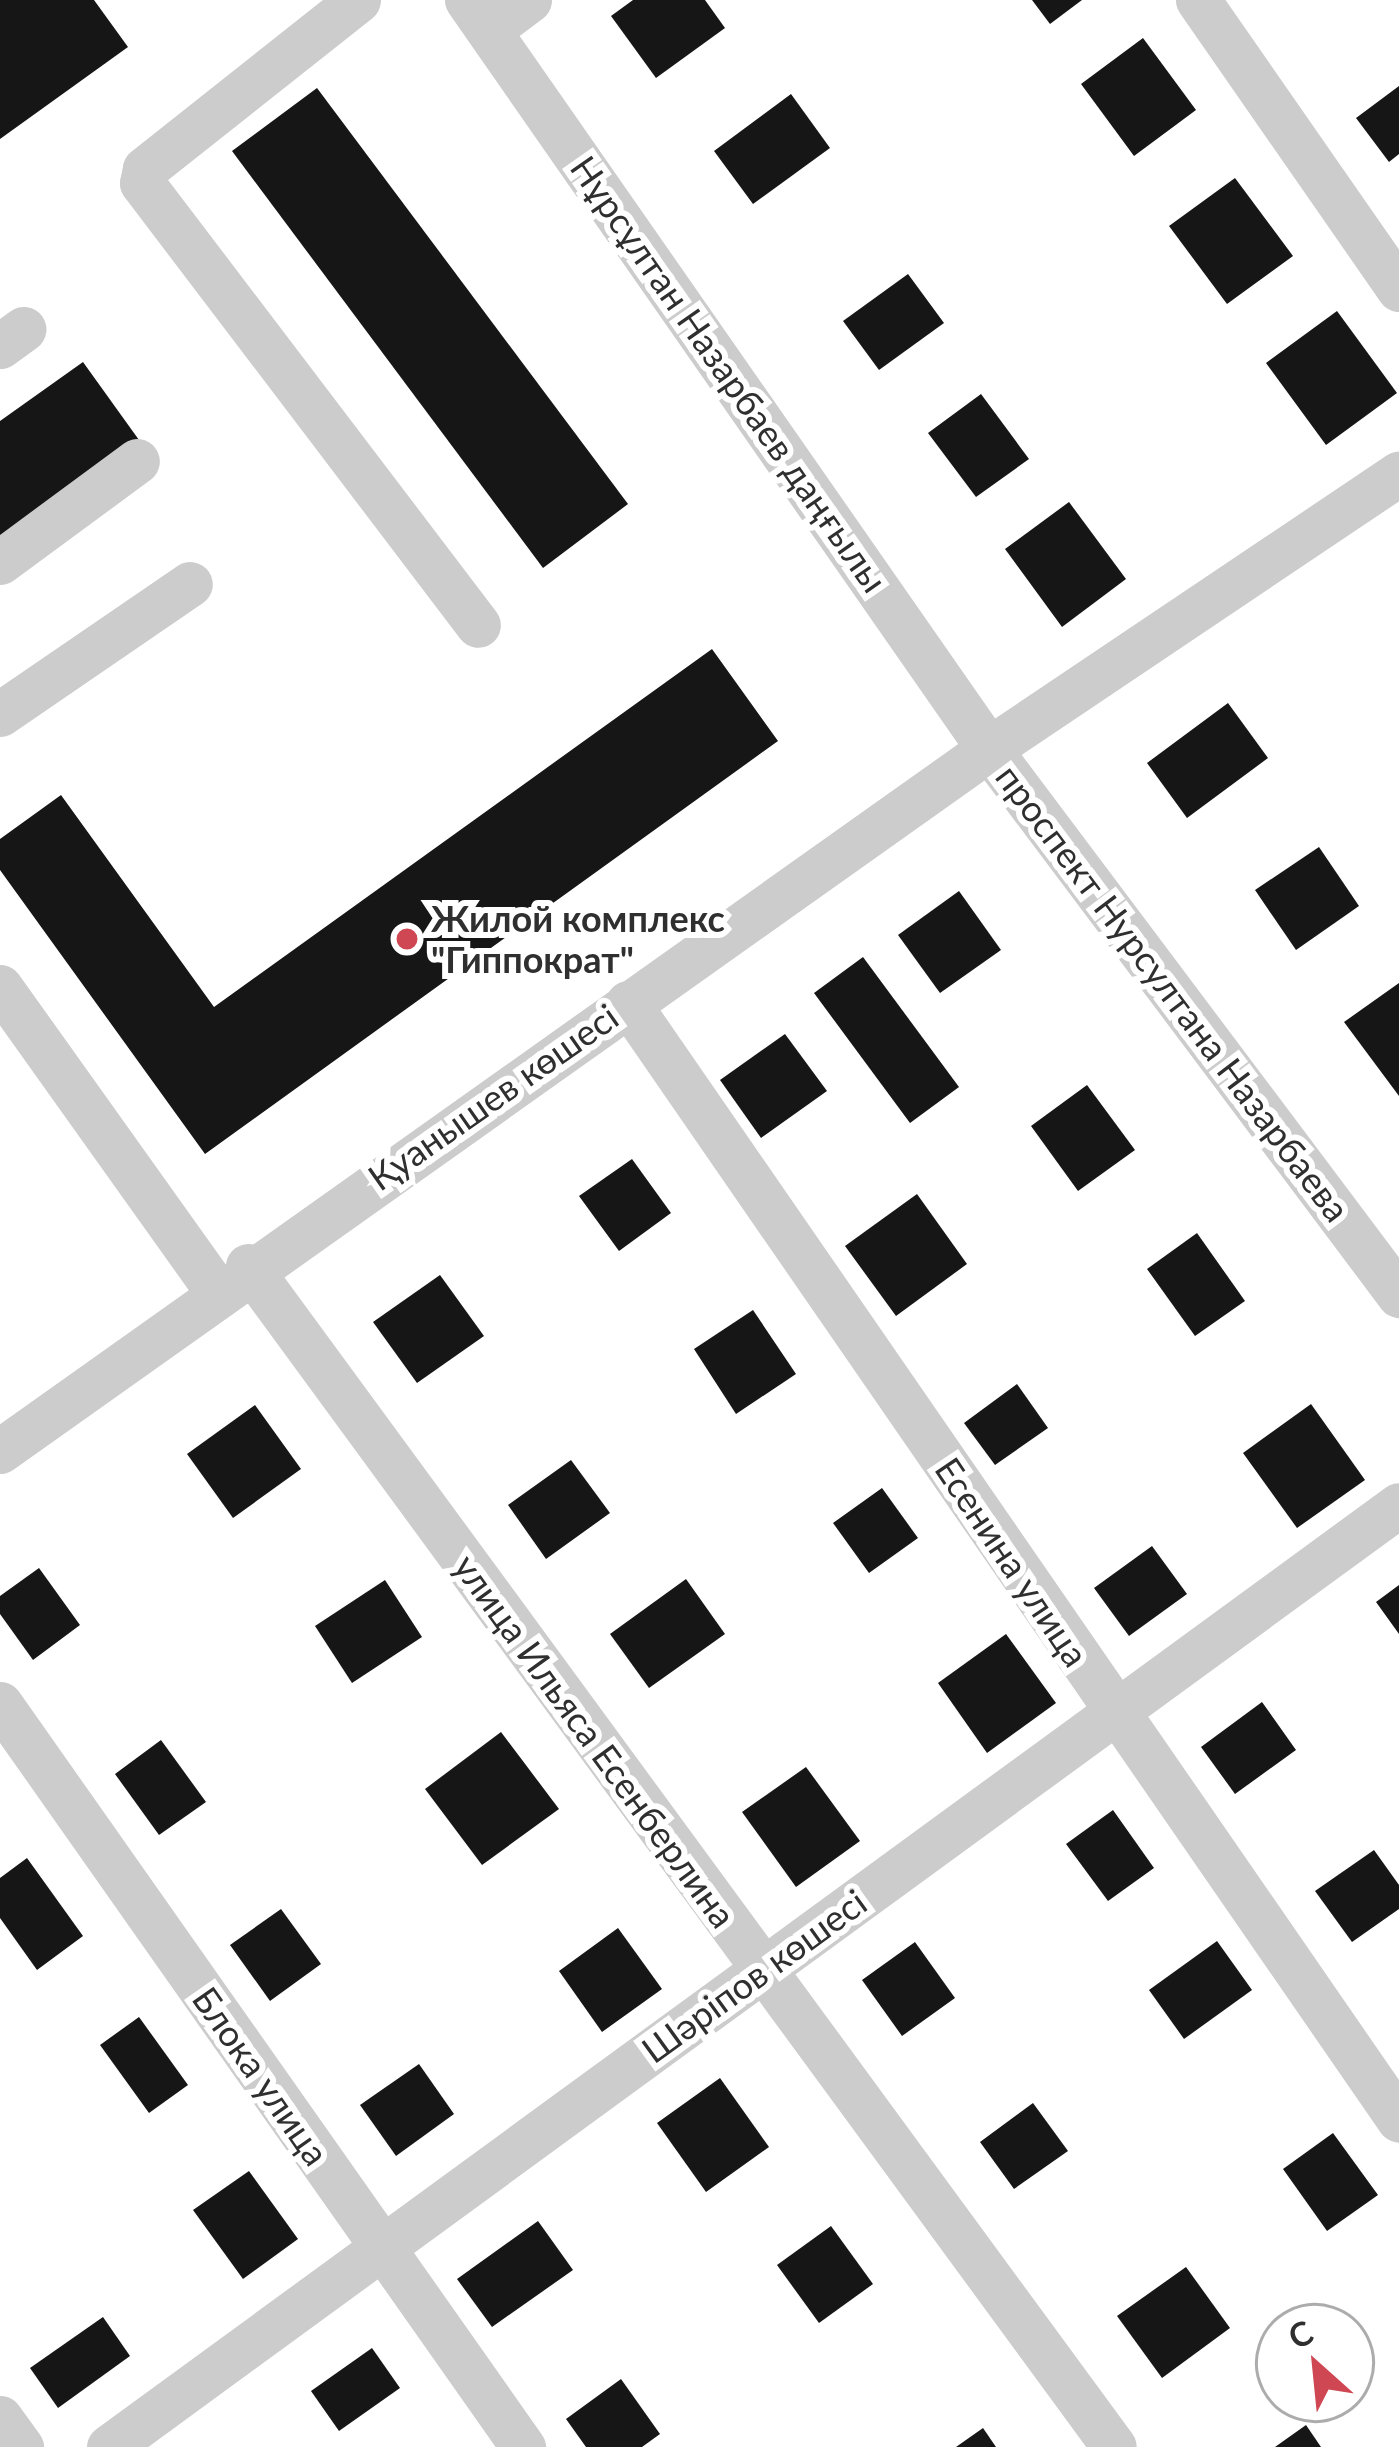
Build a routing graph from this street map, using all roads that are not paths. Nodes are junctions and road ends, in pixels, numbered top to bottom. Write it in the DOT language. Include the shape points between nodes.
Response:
graph roads {
  1 [pos="358,0"];
  2 [pos="530,0"];
  3 [pos="1198,0"];
  4 [pos="478,15"];
  5 [pos="1399,290"];
  6 [pos="137,461"];
  7 [pos="1399,474"];
  8 [pos="0,562"];
  9 [pos="190,584"];
  10 [pos="478,625"];
  11 [pos="0,714"];
  12 [pos="989,749"];
  13 [pos="0,987"];
  14 [pos="628,1003"];
  15 [pos="232,1278"];
  16 [pos="1399,1295"];
  17 [pos="0,1450"];
  18 [pos="1399,1505"];
  19 [pos="0,1704"];
  20 [pos="1115,1712"];
  21 [pos="762,1969"];
  22 [pos="1399,2120"];
  23 [pos="381,2248"];
  24 [pos="0,2418"];
  25 [pos="21,2447"];
  26 [pos="109,2447"];
  27 [pos="523,2447"];
  28 [pos="1114,2447"];
  1 -- 10 [label="street" via="145,169 142,183"];
  2 -- 4 [label="street"];
  3 -- 5 [label="street"];
  4 -- 12 [label="street, Нұрсұлтан Назарбаев даңғылы"];
  6 -- 8 [label="street"];
  7 -- 12 [label="street, Қуанышев көшесі"];
  9 -- 11 [label="street"];
  12 -- 14 [label="street, Қуанышев көшесі"];
  12 -- 16 [label="street, проспект Нурсултана Назарбаева"];
  13 -- 15 [label="street, улица Ильяса Есенберлина"];
  14 -- 15 [label="street, Қуанышев көшесі"];
  14 -- 20 [label="street, Есенина улица"];
  15 -- 17 [label="street, Қуанышев көшесі"];
  15 -- 21 [label="street, улица Ильяса Есенберлина"];
  18 -- 20 [label="street, Шәріпов көшесі"];
  19 -- 23 [label="street, Блока улица"];
  20 -- 21 [label="street, Шәріпов көшесі"];
  20 -- 22 [label="street, Есенина улица"];
  21 -- 23 [label="street, Шәріпов көшесі"];
  21 -- 28 [label="street, улица Ильяса Есенберлина"];
  23 -- 26 [label="street, Шәріпов көшесі"];
  23 -- 27 [label="street, Блока улица"];
  24 -- 25 [label="street"];
}
